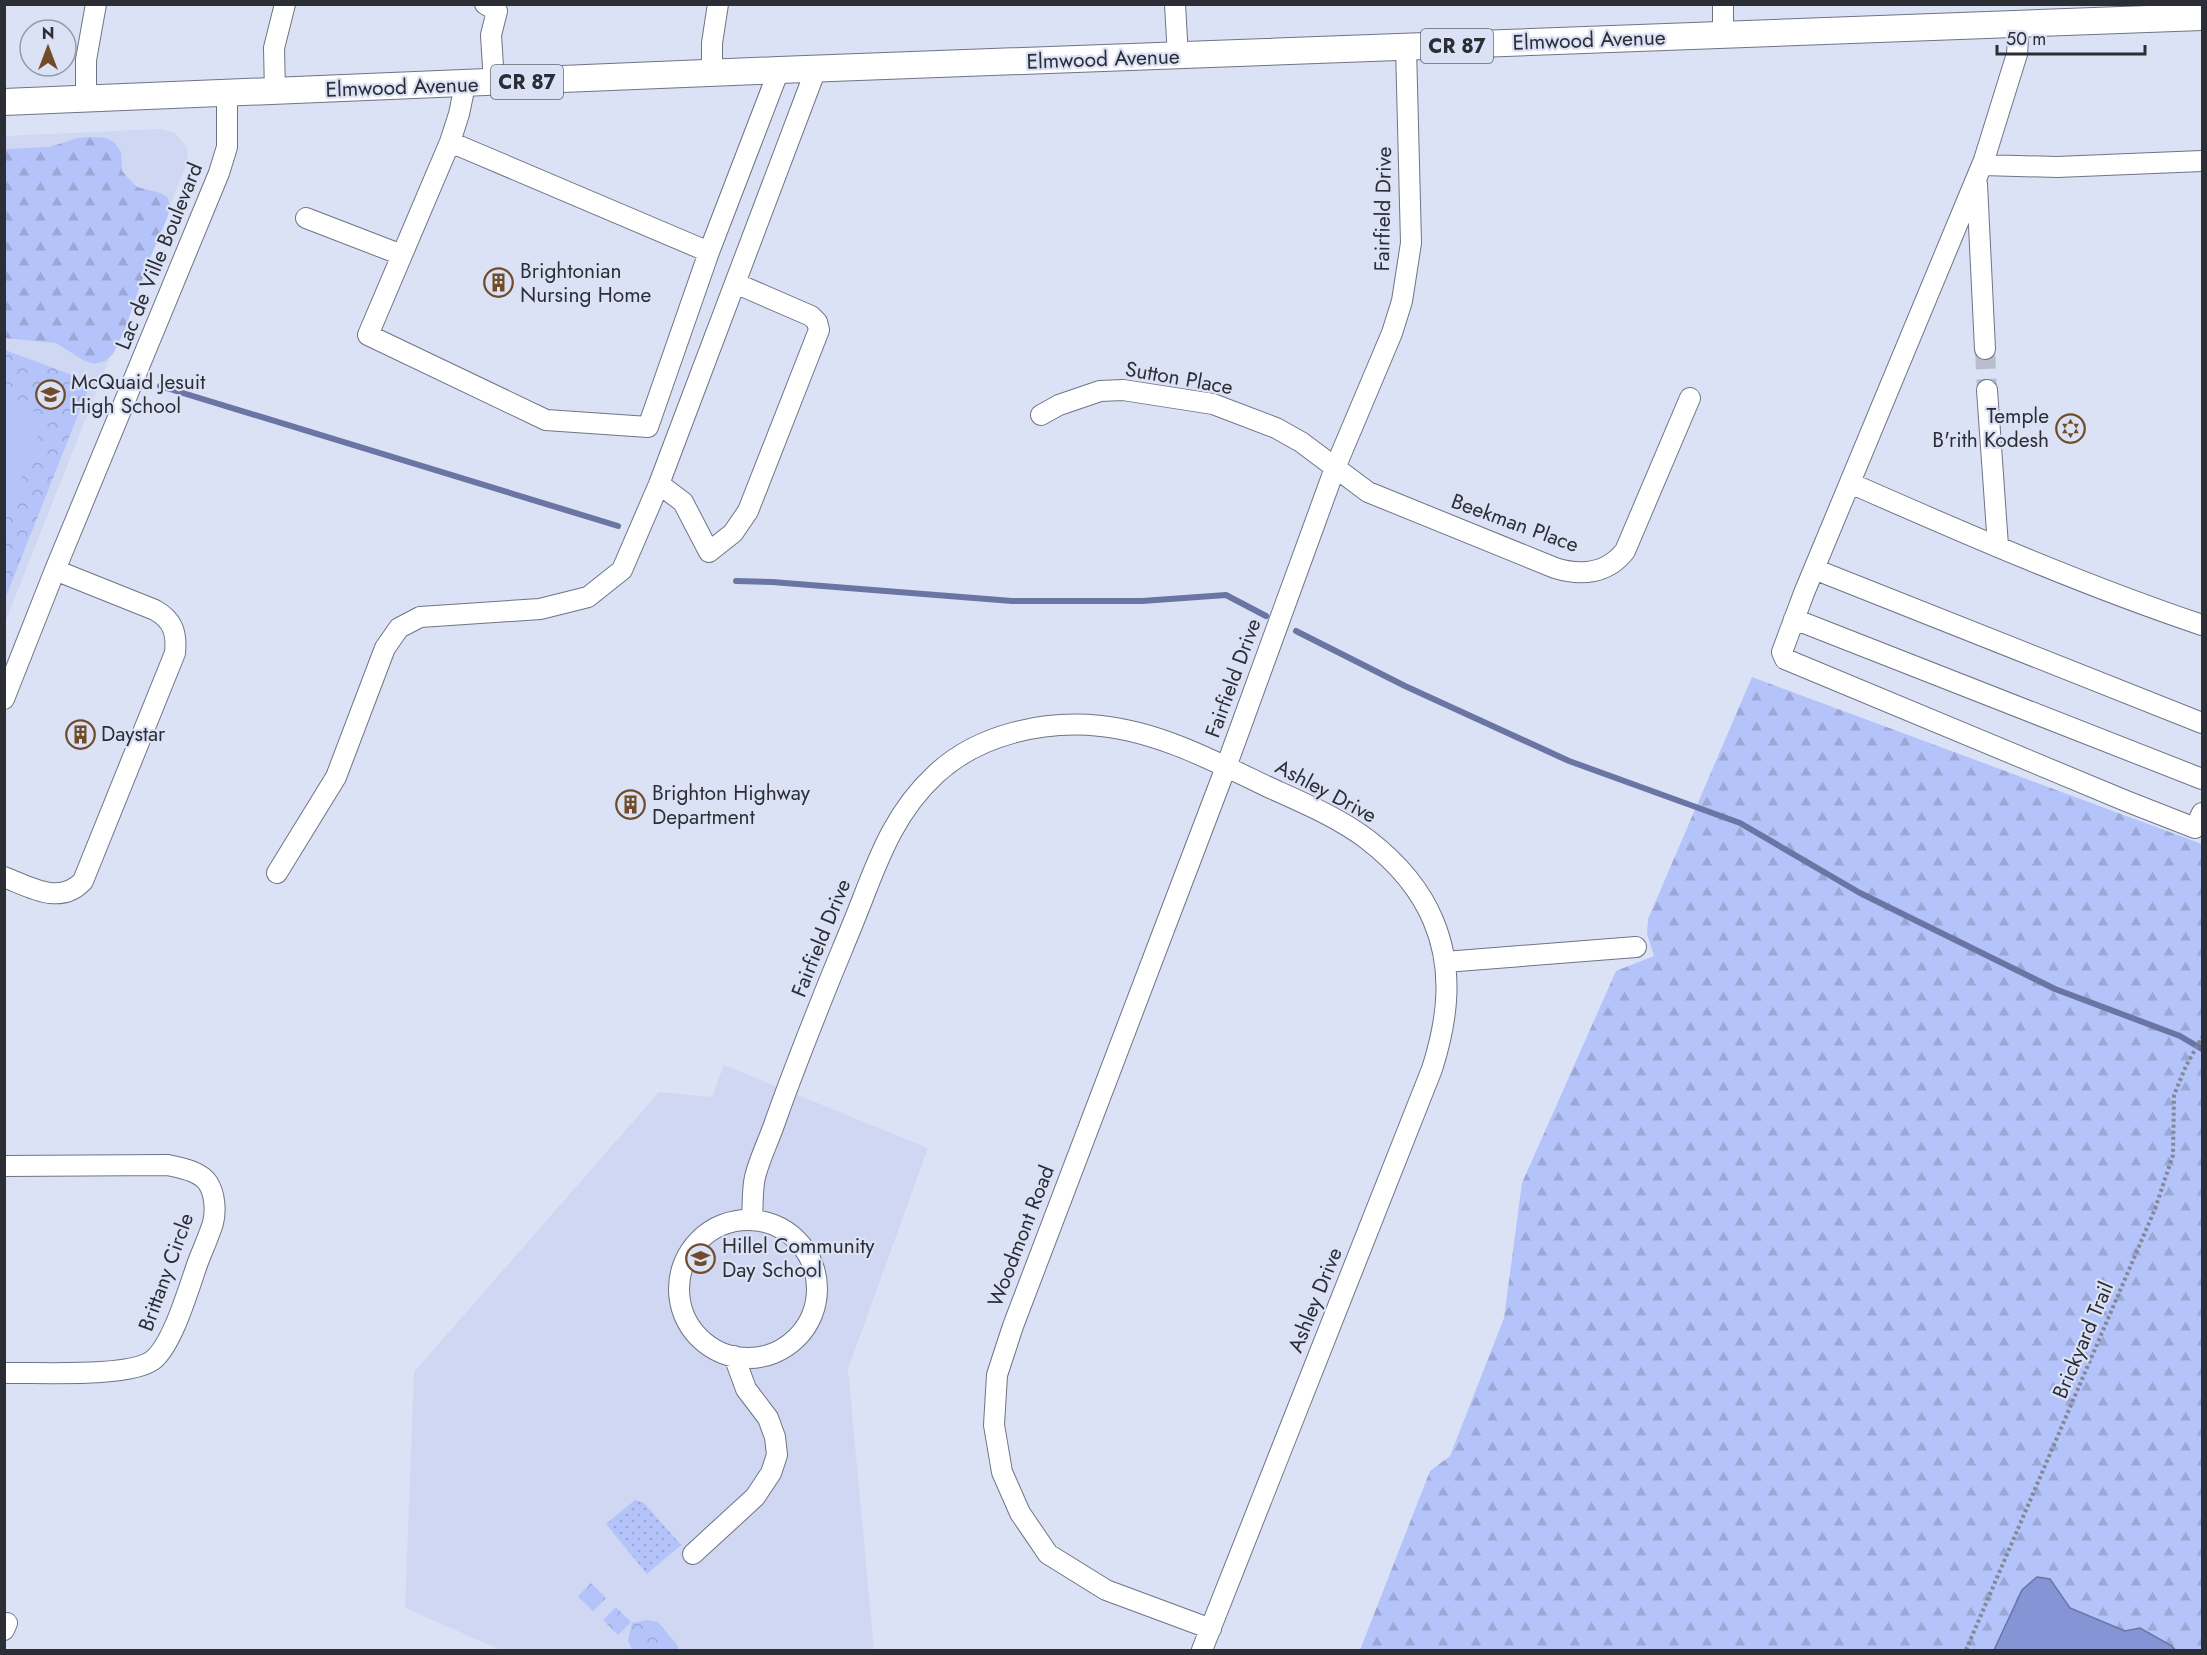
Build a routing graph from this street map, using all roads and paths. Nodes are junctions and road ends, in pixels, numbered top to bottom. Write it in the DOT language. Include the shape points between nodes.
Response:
graph roads {
  1 [pos="96,4"];
  2 [pos="285,4"];
  3 [pos="718,4"];
  4 [pos="1175,4"];
  5 [pos="1723,4"];
  6 [pos="494,7"];
  7 [pos="2202,16"];
  8 [pos="2019,24"];
  9 [pos="1724,35"];
  10 [pos="1406,48"];
  11 [pos="1178,57"];
  12 [pos="816,69"];
  13 [pos="779,70"];
  14 [pos="712,73"];
  15 [pos="494,83"];
  16 [pos="465,85"];
  17 [pos="275,92"];
  18 [pos="227,94"];
  19 [pos="86,99"];
  20 [pos="4,102"];
  21 [pos="450,142"];
  22 [pos="2202,160"];
  23 [pos="1979,172"];
  24 [pos="306,218"];
  25 [pos="709,252"];
  26 [pos="402,255"];
  27 [pos="735,283"];
  28 [pos="1985,349"];
  29 [pos="1987,390"];
  30 [pos="1690,398"];
  31 [pos="1041,415"];
  32 [pos="1335,468"];
  33 [pos="1850,483"];
  34 [pos="658,484"];
  35 [pos="1998,546"];
  36 [pos="1814,569"];
  37 [pos="55,570"];
  38 [pos="1794,619"];
  39 [pos="2202,625"];
  40 [pos="4,699"];
  41 [pos="2202,723"];
  42 [pos="1226,767"];
  43 [pos="2202,779"];
  44 [pos="2202,813"];
  45 [pos="277,873"];
  46 [pos="4,877"];
  47 [pos="1636,947"];
  48 [pos="1445,962"];
  49 [pos="2202,1037"];
  50 [pos="4,1166"];
  51 [pos="752,1220"];
  52 [pos="734,1356"];
  53 [pos="4,1373"];
  54 [pos="693,1554"];
  55 [pos="1211,1629"];
  56 [pos="1202,1650"];
  57 [pos="1966,1650"];
  1 -- 19 [label="street" via="86,60"];
  2 -- 17 [label="street" via="274,48"];
  3 -- 14 [label="street"];
  4 -- 11 [label="street"];
  5 -- 9 [label="street"];
  6 -- 15 [label="street"];
  7 -- 8 [label="main road, Elmwood Avenue / CR 87"];
  8 -- 9 [label="main road, Elmwood Avenue / CR 87"];
  8 -- 23 [label="street" via="2017,54"];
  9 -- 10 [label="main road, Elmwood Avenue / CR 87"];
  10 -- 11 [label="main road, Elmwood Avenue / CR 87"];
  10 -- 32 [label="street, Fairfield Drive" via="1411,202 1407,274 1392,333"];
  11 -- 12 [label="main road, Elmwood Avenue / CR 87"];
  12 -- 13 [label="main road, Elmwood Avenue / CR 87"];
  12 -- 27 [label="street"];
  13 -- 14 [label="main road, Elmwood Avenue / CR 87"];
  13 -- 25 [label="street"];
  14 -- 15 [label="main road, Elmwood Avenue / CR 87"];
  15 -- 16 [label="main road, Elmwood Avenue / CR 87"];
  16 -- 17 [label="main road, Elmwood Avenue / CR 87"];
  16 -- 21 [label="street"];
  17 -- 18 [label="main road, Elmwood Avenue / CR 87"];
  18 -- 19 [label="main road, Elmwood Avenue / CR 87"];
  18 -- 37 [label="street, Lac de Ville Boulevard" via="226,147 219,173"];
  19 -- 20 [label="main road, Elmwood Avenue / CR 87"];
  21 -- 25 [label="street"];
  21 -- 26 [label="street"];
  22 -- 23 [label="street"];
  23 -- 28 [label="street"];
  23 -- 33 [label="street"];
  24 -- 26 [label="street"];
  25 -- 26 [label="street" via="648,427 546,420 368,335"];
  27 -- 34 [label="street"];
  27 -- 34 [label="street" via="811,316 819,330 748,511 733,533 709,552 683,502"];
  29 -- 35 [label="street"];
  30 -- 32 [label="street, Beekman Place" via="1625,551 1611,565 1587,573 1555,568 1368,492"];
  31 -- 32 [label="street, Sutton Place" via="1101,391 1123,390 1213,404 1276,428"];
  32 -- 42 [label="street, Fairfield Drive"];
  33 -- 35 [label="street"];
  33 -- 36 [label="street"];
  34 -- 45 [label="street" via="622,570 588,597 540,609 420,617 399,628 385,648 336,777"];
  35 -- 39 [label="street"];
  36 -- 38 [label="street"];
  36 -- 41 [label="street"];
  37 -- 40 [label="street, Lac de Ville Boulevard"];
  37 -- 46 [label="street" via="167,618 175,630 175,653 83,881 71,891 56,894"];
  38 -- 43 [label="street"];
  38 -- 44 [label="street" via="1782,652 1785,659 2195,828"];
  42 -- 48 [label="street, Ashley Drive" via="1327,815 1367,839 1389,858 1406,876 1432,918"];
  42 -- 51 [label="street, Fairfield Drive" via="1125,729 1070,725 1011,733 982,744 937,772 886,839 755,1178"];
  42 -- 55 [label="street, Woodmont Road" via="1013,1326 997,1375 994,1425 1002,1472 1020,1513 1048,1554 1106,1590"];
  47 -- 48 [label="street"];
  48 -- 55 [label="street, Ashley Drive" via="1446,1015 1432,1069"];
  49 -- 57 [label="path, Brickyard Trail" via="2174,1095 2173,1155 2155,1209"];
  50 -- 53 [label="street, Brittany Circle" via="168,1165 201,1176 213,1193 214,1205 213,1223 177,1319 164,1347 152,1361 138,1368 108,1371"];
  51 -- 52 [label="street" via="729,1222 708,1232 692,1248 682,1268 679,1291 683,1313 695,1333 712,1348"];
  51 -- 52 [label="street" via="772,1224 805,1248 818,1287 815,1308 792,1342 765,1355"];
  52 -- 54 [label="street" via="747,1389 768,1418 777,1455 771,1473 755,1497"];
  55 -- 56 [label="street, Ashley Drive"];
}
